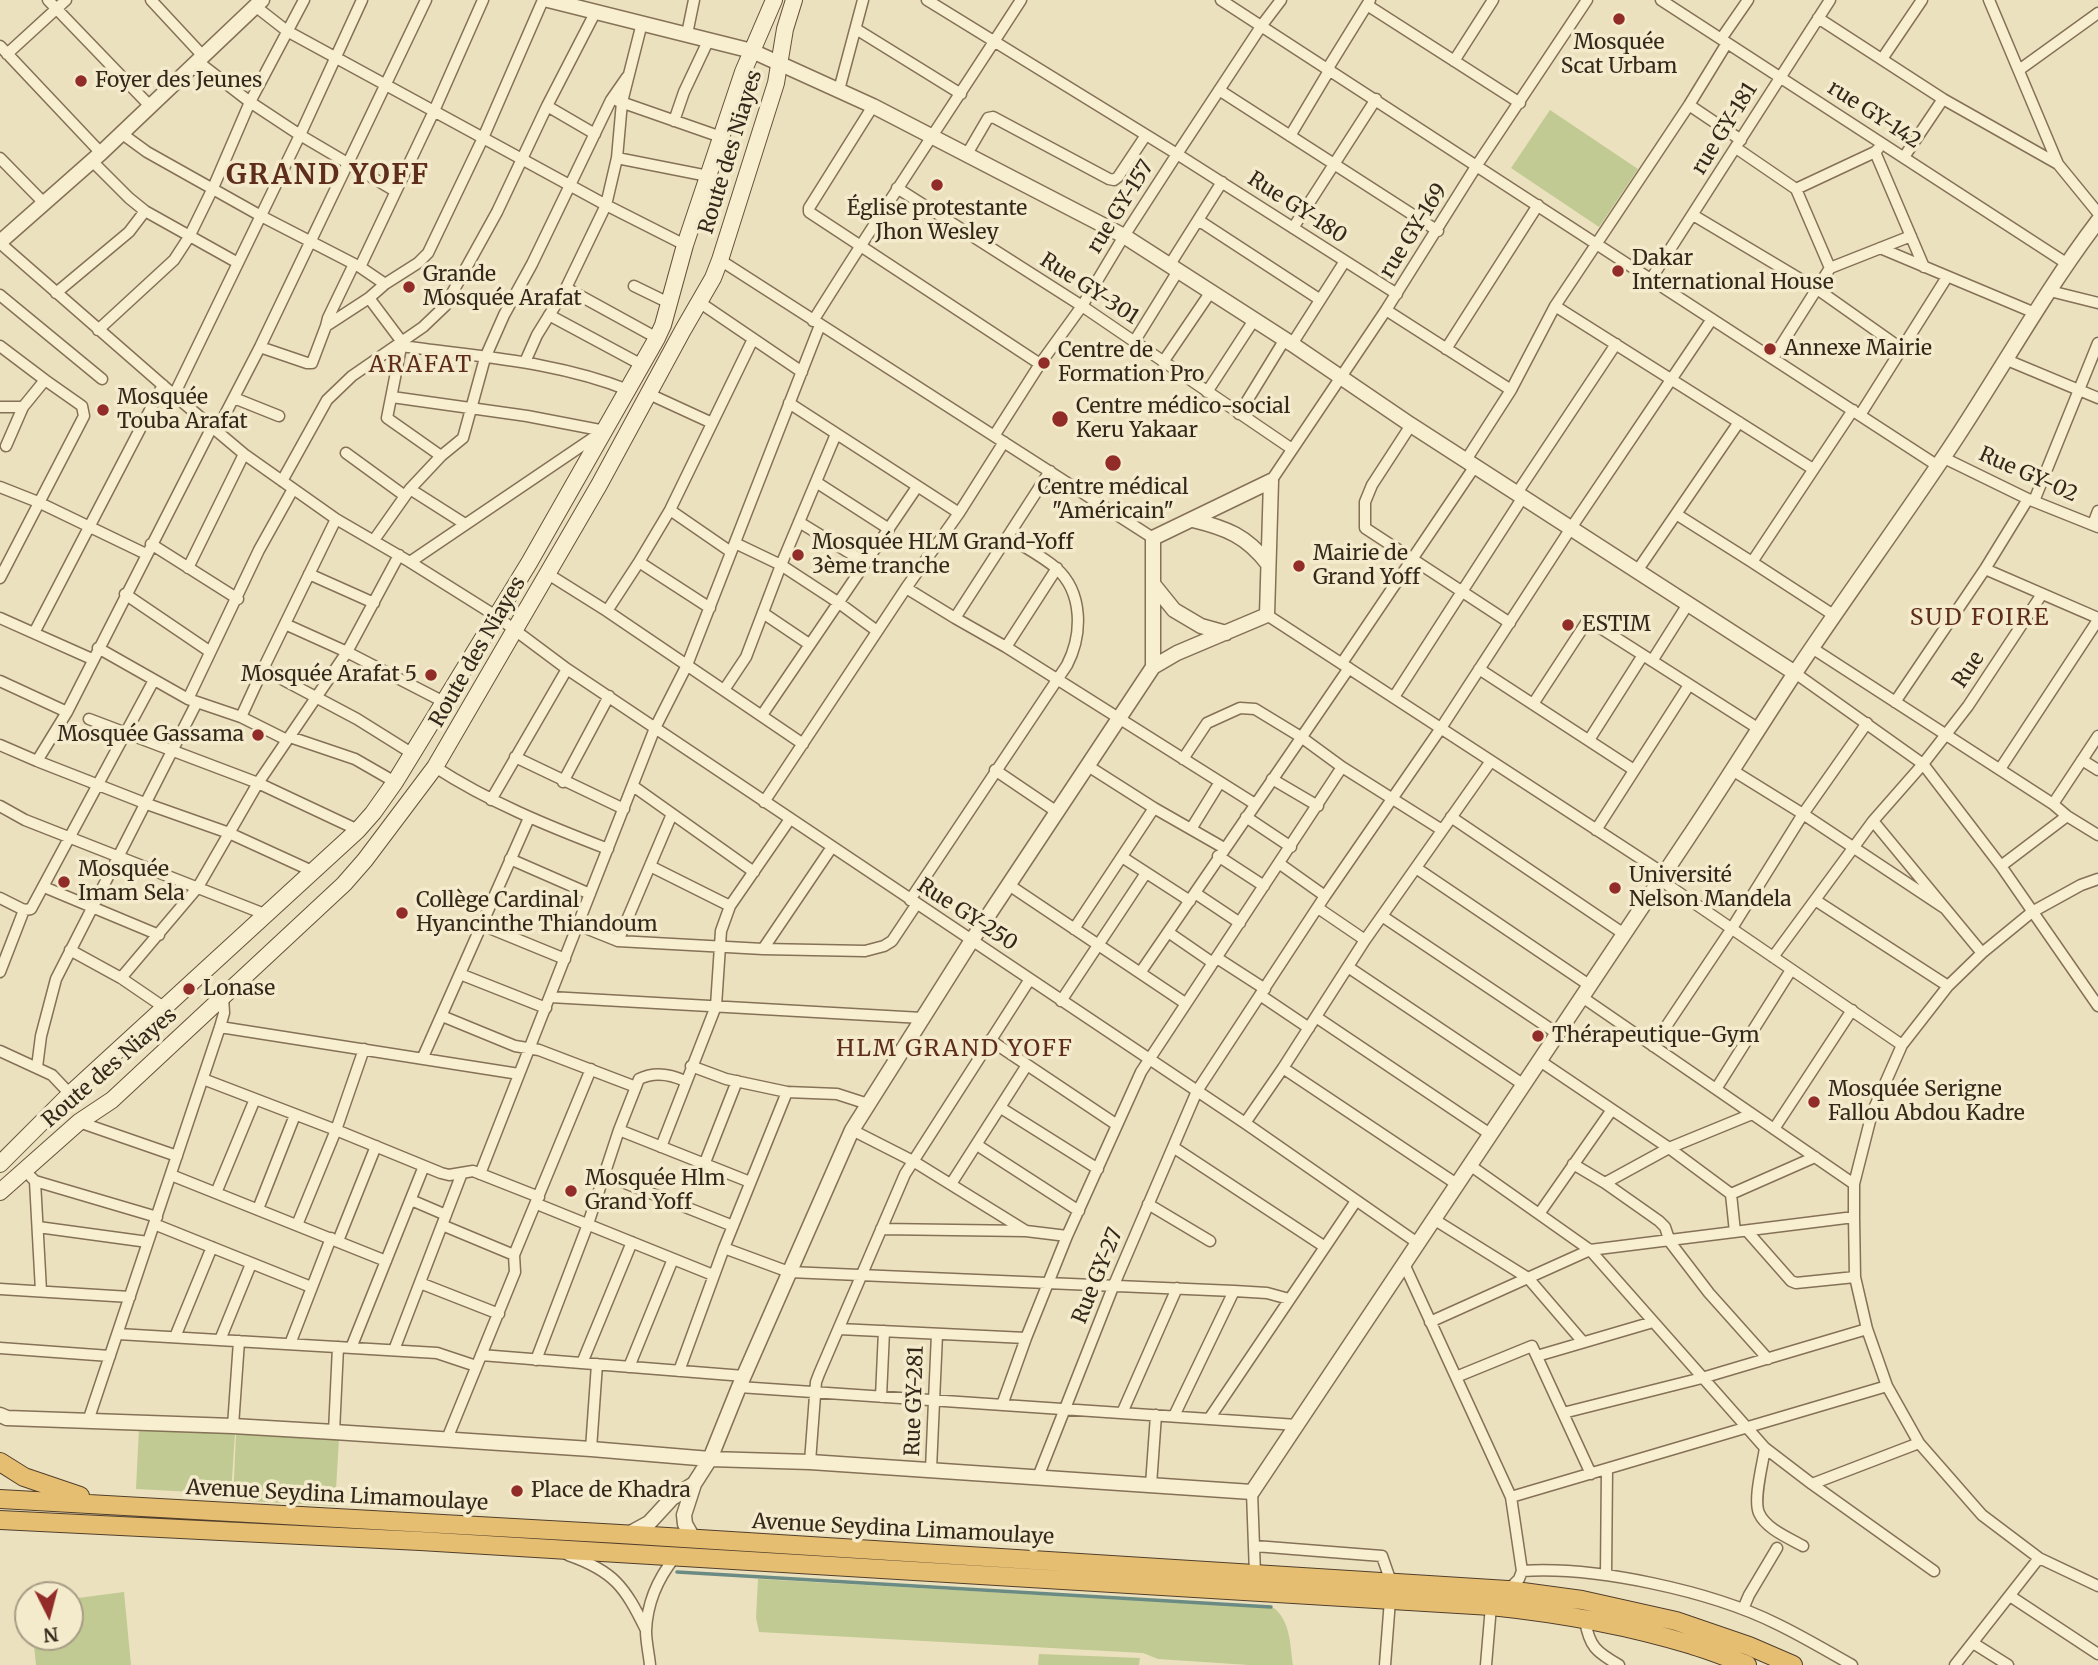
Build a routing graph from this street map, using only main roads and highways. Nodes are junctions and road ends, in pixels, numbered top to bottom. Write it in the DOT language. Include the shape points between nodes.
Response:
graph roads {
  1 [pos="774,0"];
  2 [pos="794,0"];
  3 [pos="0,1164"];
  4 [pos="0,1192"];
  5 [pos="0,1462"];
  6 [pos="0,1499"];
  7 [pos="125,1506"];
  8 [pos="0,1520"];
  9 [pos="1391,1591"];
  10 [pos="1642,1633"];
  11 [pos="1791,1663"];
  12 [pos="1721,1665"];
  13 [pos="1747,1665"];
  1 -- 3 [label="main road, Route des Niayes" via="721,137 657,338 395,782 358,830"];
  2 -- 4 [label="main road, Route des Niayes" via="773,94 713,278 435,767 344,884 111,1100 79,1122 30,1176"];
  5 -- 7 [label="highway" via="46,1486"];
  6 -- 7 [label="highway, Avenue Seydina Limamoulaye"];
  7 -- 9 [label="highway, Avenue Seydina Limamoulaye" via="1255,1574"];
  8 -- 9 [label="highway, Avenue Seydina Limamoulaye"];
  9 -- 10 [label="highway, Avenue Seydina Limamoulaye" via="1539,1611"];
  9 -- 11 [label="highway, Avenue Seydina Limamoulaye" via="1508,1590 1582,1600 1702,1630"];
  10 -- 12 [label="highway"];
  10 -- 13 [label="highway, Avenue Seydina Limamoulaye"];
}
